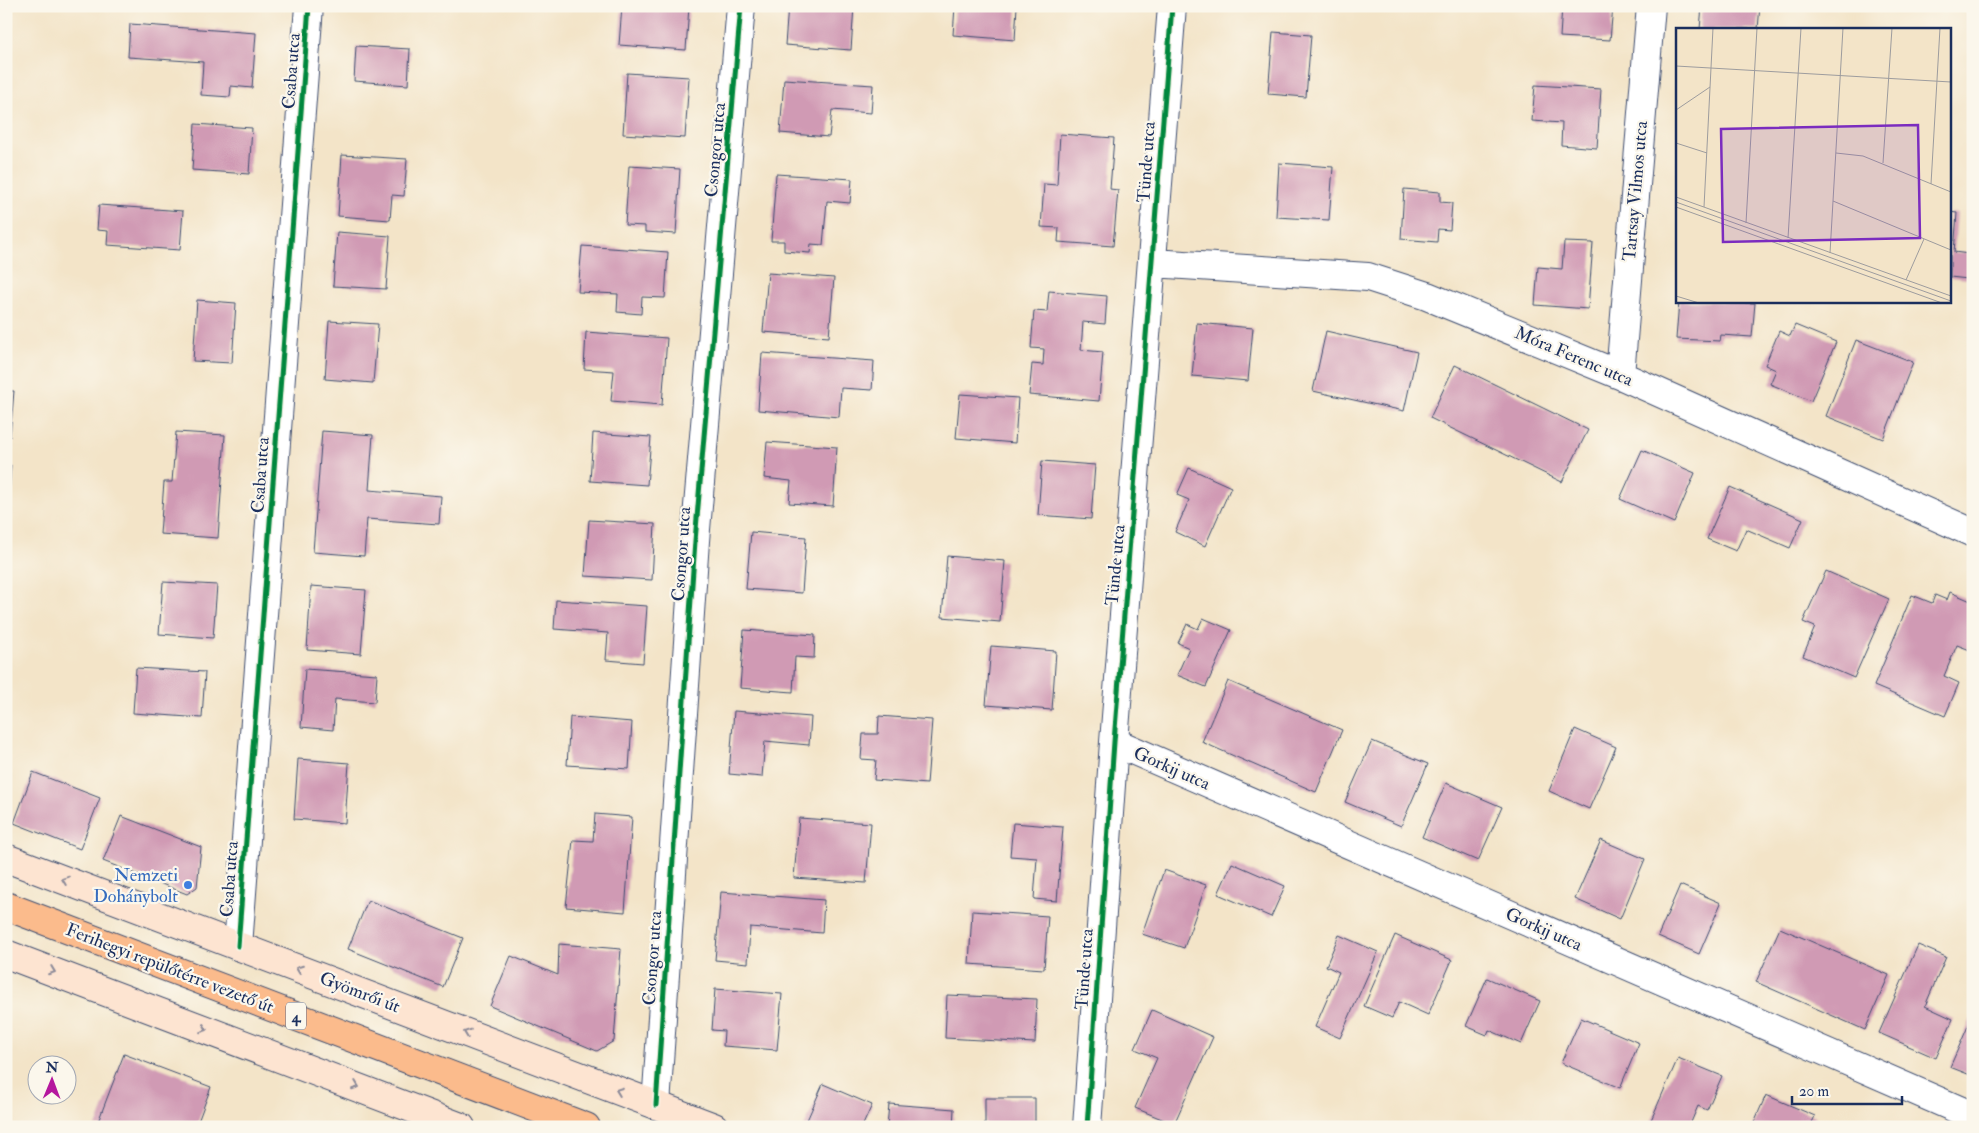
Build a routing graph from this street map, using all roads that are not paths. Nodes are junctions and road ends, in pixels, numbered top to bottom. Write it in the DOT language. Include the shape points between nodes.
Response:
graph roads {
  1 [pos="309,6"];
  2 [pos="741,6"];
  3 [pos="1172,6"];
  4 [pos="1651,6"];
  5 [pos="1153,263"];
  6 [pos="1620,375"];
  7 [pos="1973,533"];
  8 [pos="1114,742"];
  9 [pos="6,858"];
  10 [pos="6,906"];
  11 [pos="238,946"];
  12 [pos="6,954"];
  13 [pos="656,1105"];
  14 [pos="1973,1116"];
  15 [pos="461,1127"];
  16 [pos="586,1127"];
  17 [pos="714,1127"];
  18 [pos="1087,1127"];
  1 -- 11 [label="street, Csaba utca"];
  2 -- 13 [label="street, Csongor utca" via="695,541"];
  3 -- 5 [label="street, Tünde utca"];
  4 -- 6 [label="street, Tartsay Vilmos utca"];
  5 -- 6 [label="street, Móra Ferenc utca" via="1368,277 1427,296"];
  5 -- 8 [label="street, Tünde utca"];
  6 -- 7 [label="street, Móra Ferenc utca"];
  8 -- 14 [label="street, Gorkij utca"];
  8 -- 18 [label="street, Tünde utca"];
  11 -- 9 [label="street, Gyömrői út, one-way"];
  10 -- 16 [label="main road, Ferihegyi repülőtérre vezető út / 4"];
  13 -- 11 [label="street, Gyömrői út, one-way"];
  12 -- 15 [label="street, one-way"];
  13 -- 17 [label="street, Gyömrői út"];
}
